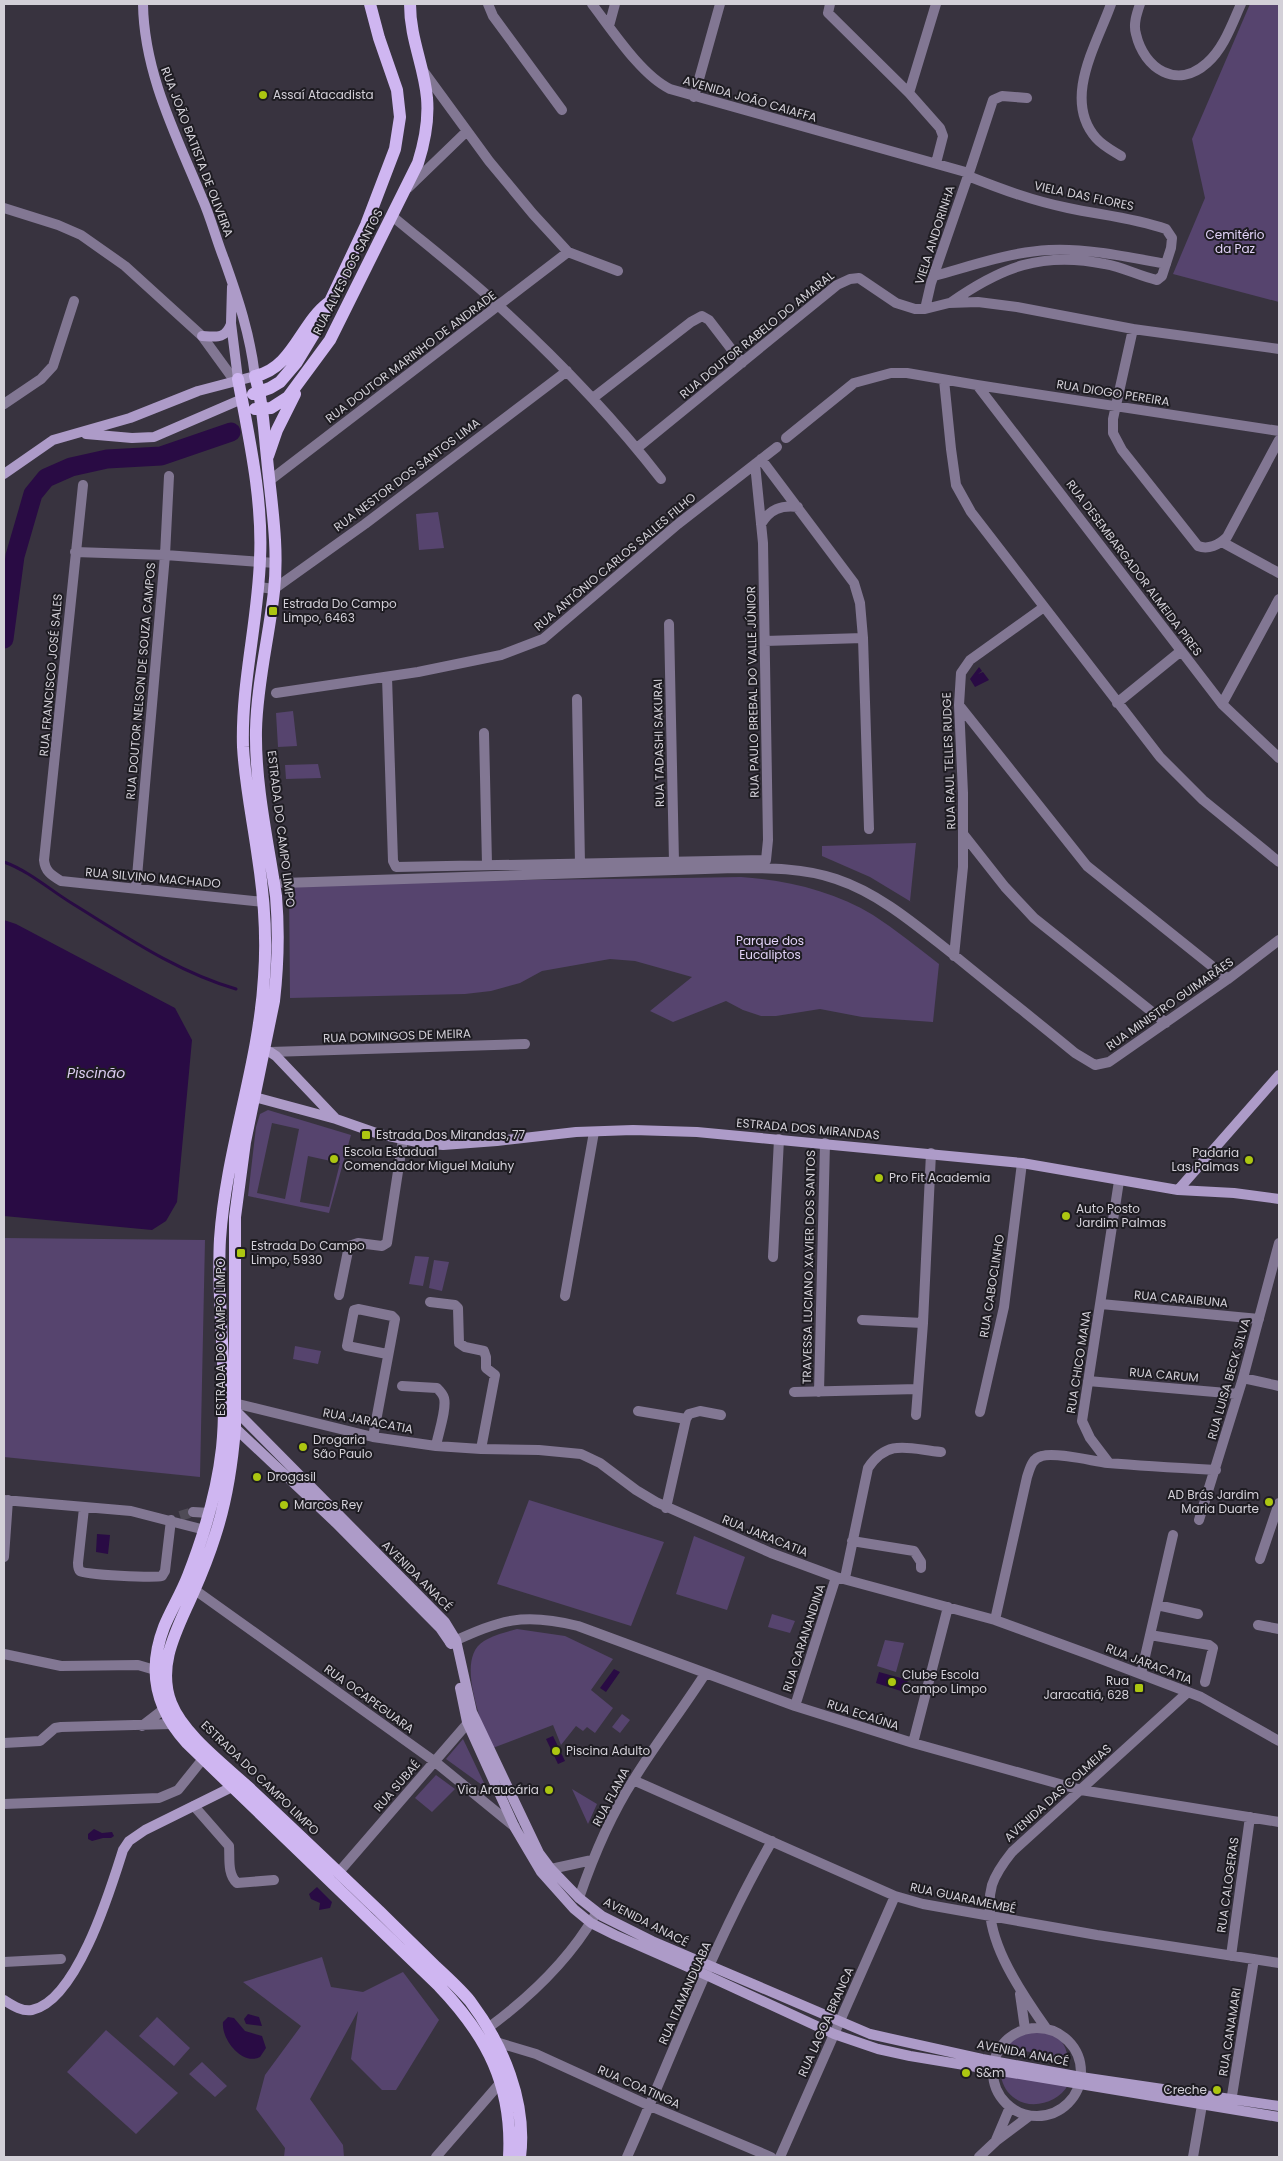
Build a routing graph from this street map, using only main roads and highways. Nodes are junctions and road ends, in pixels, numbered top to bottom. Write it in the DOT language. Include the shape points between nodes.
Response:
graph roads {
  1 [pos="409,5"];
  2 [pos="371,6"];
  3 [pos="328,303"];
  4 [pos="236,380"];
  5 [pos="299,384"];
  6 [pos="259,392"];
  7 [pos="242,402"];
  8 [pos="262,410"];
  9 [pos="267,460"];
  10 [pos="263,1051"];
  11 [pos="229,1407"];
  12 [pos="236,1784"];
  13 [pos="509,2157"];
  14 [pos="520,2157"];
  1 -- 5 [label="main road, RUA ALVES DOS SANTOS" via="427,97 425,141 405,190 330,340"];
  2 -- 3 [label="main road" via="397,90 398,135 366,225"];
  3 -- 6 [label="main road" via="296,362 280,382"];
  3 -- 6 [label="main road, ESTRADA DO CAMPO LIMPO" via="312,318 282,361 272,370 255,376"];
  4 -- 7 [label="main road, ESTRADA DO CAMPO LIMPO"];
  5 -- 8 [label="main road, RUA ALVES DOS SANTOS" via="280,404"];
  5 -- 9 [label="main road"];
  6 -- 7 [label="main road"];
  6 -- 8 [label="main road, ESTRADA DO CAMPO LIMPO"];
  7 -- 8 [label="main road"];
  7 -- 10 [label="main road, ESTRADA DO CAMPO LIMPO" via="261,533 244,748 264,902 264,978 260,1019"];
  8 -- 9 [label="main road, ESTRADA DO CAMPO LIMPO"];
  9 -- 10 [label="main road, ESTRADA DO CAMPO LIMPO" via="274,522 274,589 256,730 257,764 278,916 274,1001"];
  10 -- 11 [label="main road, ESTRADA DO CAMPO LIMPO" via="249,1095 223,1210 220,1239 219,1276"];
  11 -- 12 [label="main road, ESTRADA DO CAMPO LIMPO" via="235,1428 226,1498 215,1537 168,1654 167,1675 171,1702 193,1735"];
  11 -- 12 [label="main road, ESTRADA DO CAMPO LIMPO" via="210,1513 185,1586 163,1631 155,1670 171,1724 202,1760"];
  12 -- 13 [label="main road, ESTRADA DO CAMPO LIMPO" via="461,2008 476,2028 501,2082 510,2139"];
  12 -- 14 [label="main road, ESTRADA DO CAMPO LIMPO" via="339,1872 469,2000 503,2055 513,2084 520,2128"];
}
